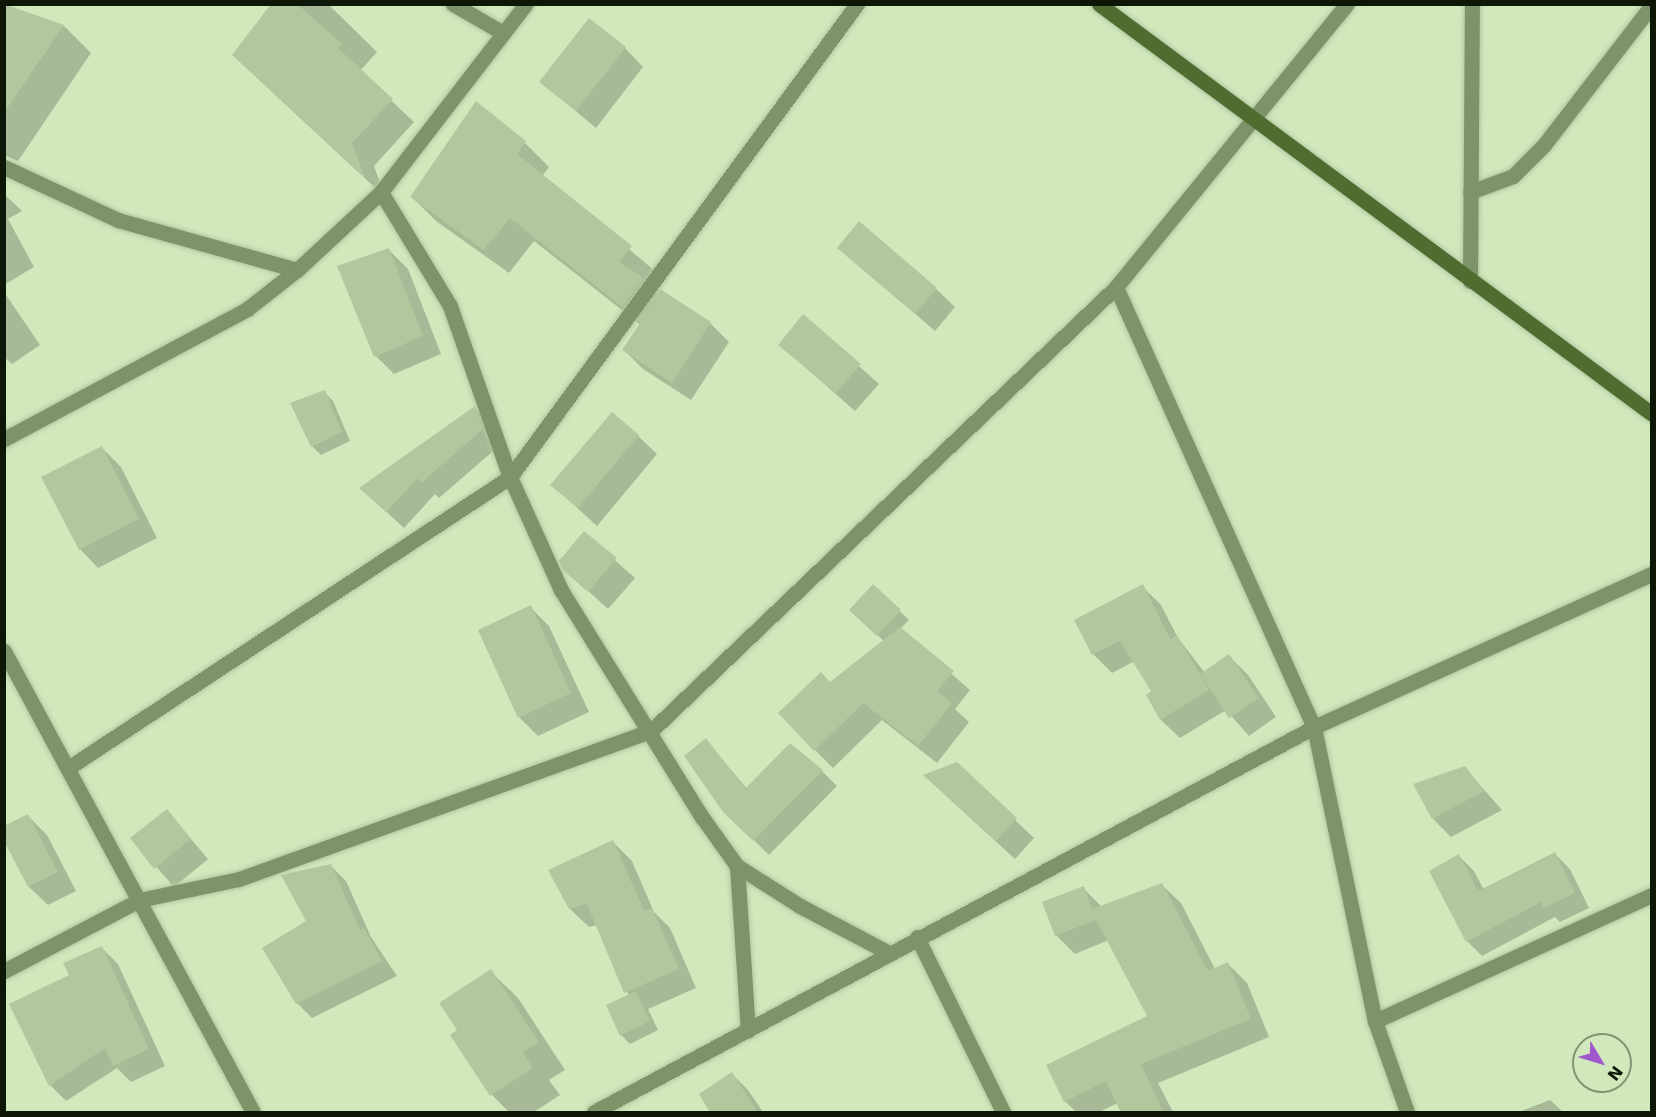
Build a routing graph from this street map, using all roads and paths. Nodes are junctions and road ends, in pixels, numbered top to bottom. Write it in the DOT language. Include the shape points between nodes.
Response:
graph roads {
  1 [pos="453,4"];
  2 [pos="526,4"];
  3 [pos="857,4"];
  4 [pos="1099,4"];
  5 [pos="1347,4"];
  6 [pos="1472,4"];
  7 [pos="1652,5"];
  8 [pos="503,33"];
  9 [pos="1255,121"];
  10 [pos="4,167"];
  11 [pos="381,192"];
  12 [pos="1470,192"];
  13 [pos="297,270"];
  14 [pos="1470,280"];
  15 [pos="1116,288"];
  16 [pos="1652,414"];
  17 [pos="4,439"];
  18 [pos="510,477"];
  19 [pos="1652,574"];
  20 [pos="4,651"];
  21 [pos="1314,727"];
  22 [pos="651,731"];
  23 [pos="68,768"];
  24 [pos="737,866"];
  25 [pos="1652,895"];
  26 [pos="139,900"];
  27 [pos="916,938"];
  28 [pos="889,952"];
  29 [pos="4,971"];
  30 [pos="1375,1022"];
  31 [pos="748,1031"];
  32 [pos="253,1113"];
  33 [pos="594,1113"];
  34 [pos="1003,1113"];
  35 [pos="1407,1113"];
  1 -- 8 [label="street"];
  2 -- 8 [label="street"];
  3 -- 18 [label="street"];
  4 -- 9 [label="street"];
  5 -- 9 [label="street"];
  6 -- 12 [label="street"];
  7 -- 12 [label="street" via="1544,145 1513,176"];
  8 -- 11 [label="street"];
  9 -- 14 [label="street"];
  9 -- 15 [label="street"];
  10 -- 13 [label="street" via="118,220"];
  11 -- 13 [label="street"];
  11 -- 18 [label="street" via="450,306"];
  12 -- 14 [label="street"];
  13 -- 17 [label="street" via="247,309"];
  14 -- 16 [label="street"];
  15 -- 21 [label="street"];
  15 -- 22 [label="street"];
  18 -- 22 [label="street" via="561,590"];
  18 -- 23 [label="street"];
  19 -- 21 [label="street"];
  20 -- 23 [label="street"];
  21 -- 27 [label="street"];
  21 -- 30 [label="street"];
  22 -- 24 [label="street" via="702,817"];
  22 -- 26 [label="street" via="239,879"];
  23 -- 26 [label="street"];
  24 -- 28 [label="street" via="800,906"];
  24 -- 31 [label="street"];
  25 -- 30 [label="street"];
  26 -- 29 [label="street"];
  26 -- 32 [label="street"];
  27 -- 28 [label="street"];
  27 -- 34 [label="street"];
  28 -- 31 [label="street"];
  30 -- 35 [label="street"];
  31 -- 33 [label="street"];
}
